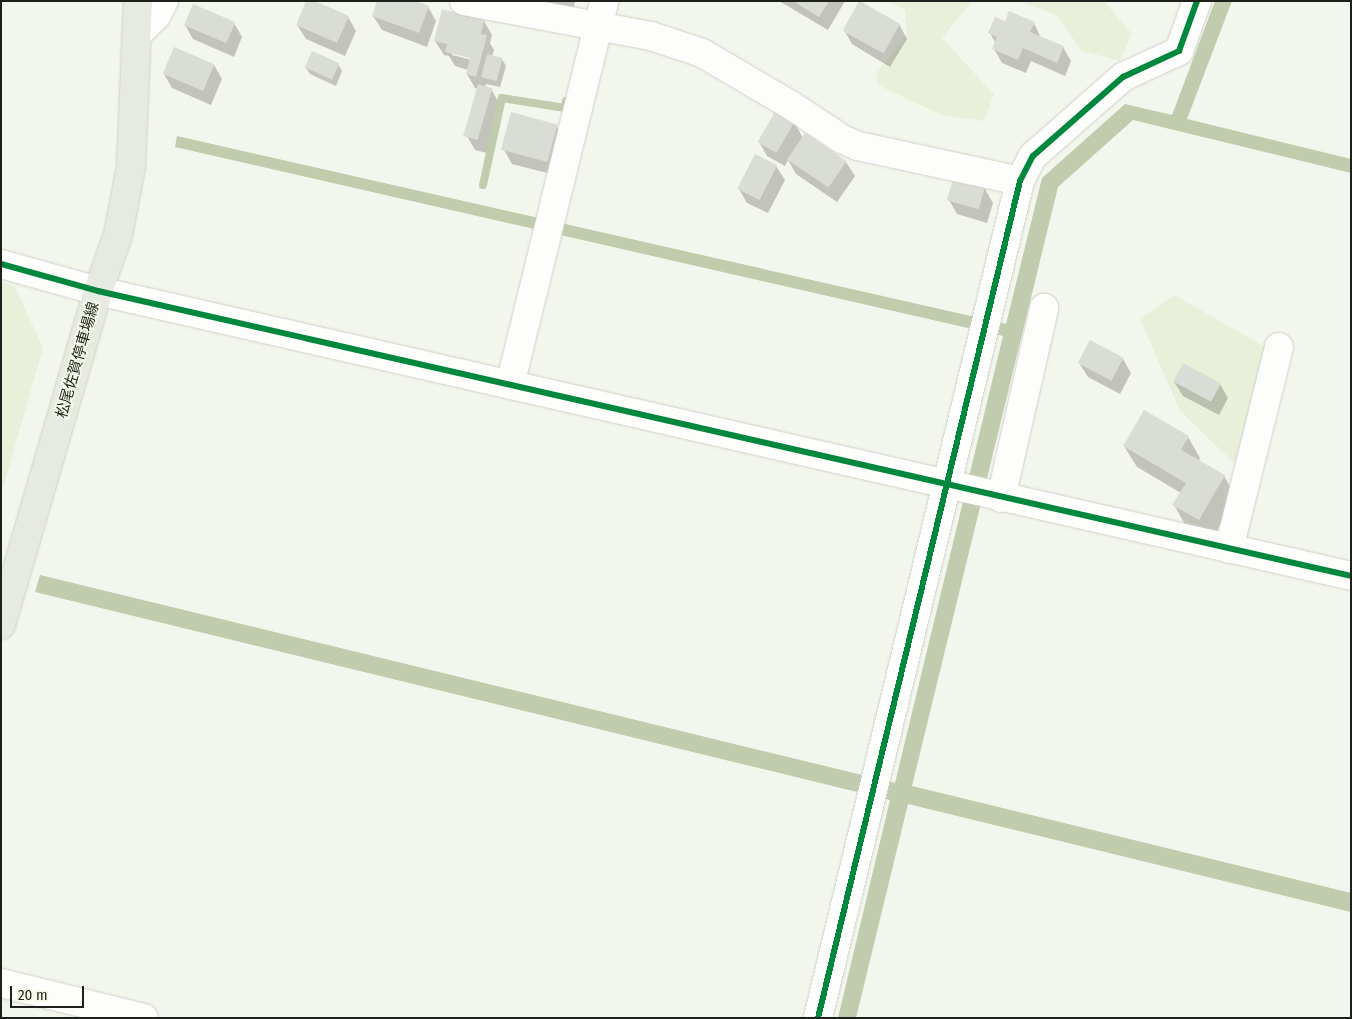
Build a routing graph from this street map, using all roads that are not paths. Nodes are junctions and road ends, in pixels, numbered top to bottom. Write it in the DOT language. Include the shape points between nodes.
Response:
graph roads {
  1 [pos="138,1"];
  2 [pos="164,1"];
  3 [pos="464,1"];
  4 [pos="1197,1"];
  5 [pos="601,13"];
  6 [pos="137,35"];
  7 [pos="1020,181"];
  8 [pos="1,264"];
  9 [pos="98,291"];
  10 [pos="1044,308"];
  11 [pos="1279,347"];
  12 [pos="510,385"];
  13 [pos="954,487"];
  14 [pos="995,496"];
  15 [pos="1229,549"];
  16 [pos="1351,576"];
  17 [pos="1,625"];
  18 [pos="1,984"];
  19 [pos="144,1018"];
  20 [pos="818,1018"];
  1 -- 6 [label="main road, 松尾佐賀停車場線"];
  2 -- 6 [label="street" via="156,16"];
  3 -- 5 [label="street"];
  4 -- 7 [label="street" via="1178,51 1123,78 1034,156"];
  5 -- 7 [label="street" via="651,36 702,52 858,146"];
  5 -- 12 [label="street"];
  6 -- 9 [label="main road, 松尾佐賀停車場線" via="131,167 118,235"];
  7 -- 13 [label="street" via="985,326"];
  8 -- 9 [label="street"];
  9 -- 12 [label="street"];
  9 -- 17 [label="main road, 松尾佐賀停車場線"];
  10 -- 14 [label="street"];
  11 -- 15 [label="street"];
  12 -- 13 [label="street"];
  13 -- 14 [label="street"];
  13 -- 20 [label="street" via="878,771"];
  14 -- 15 [label="street"];
  15 -- 16 [label="street"];
  18 -- 19 [label="street"];
}
